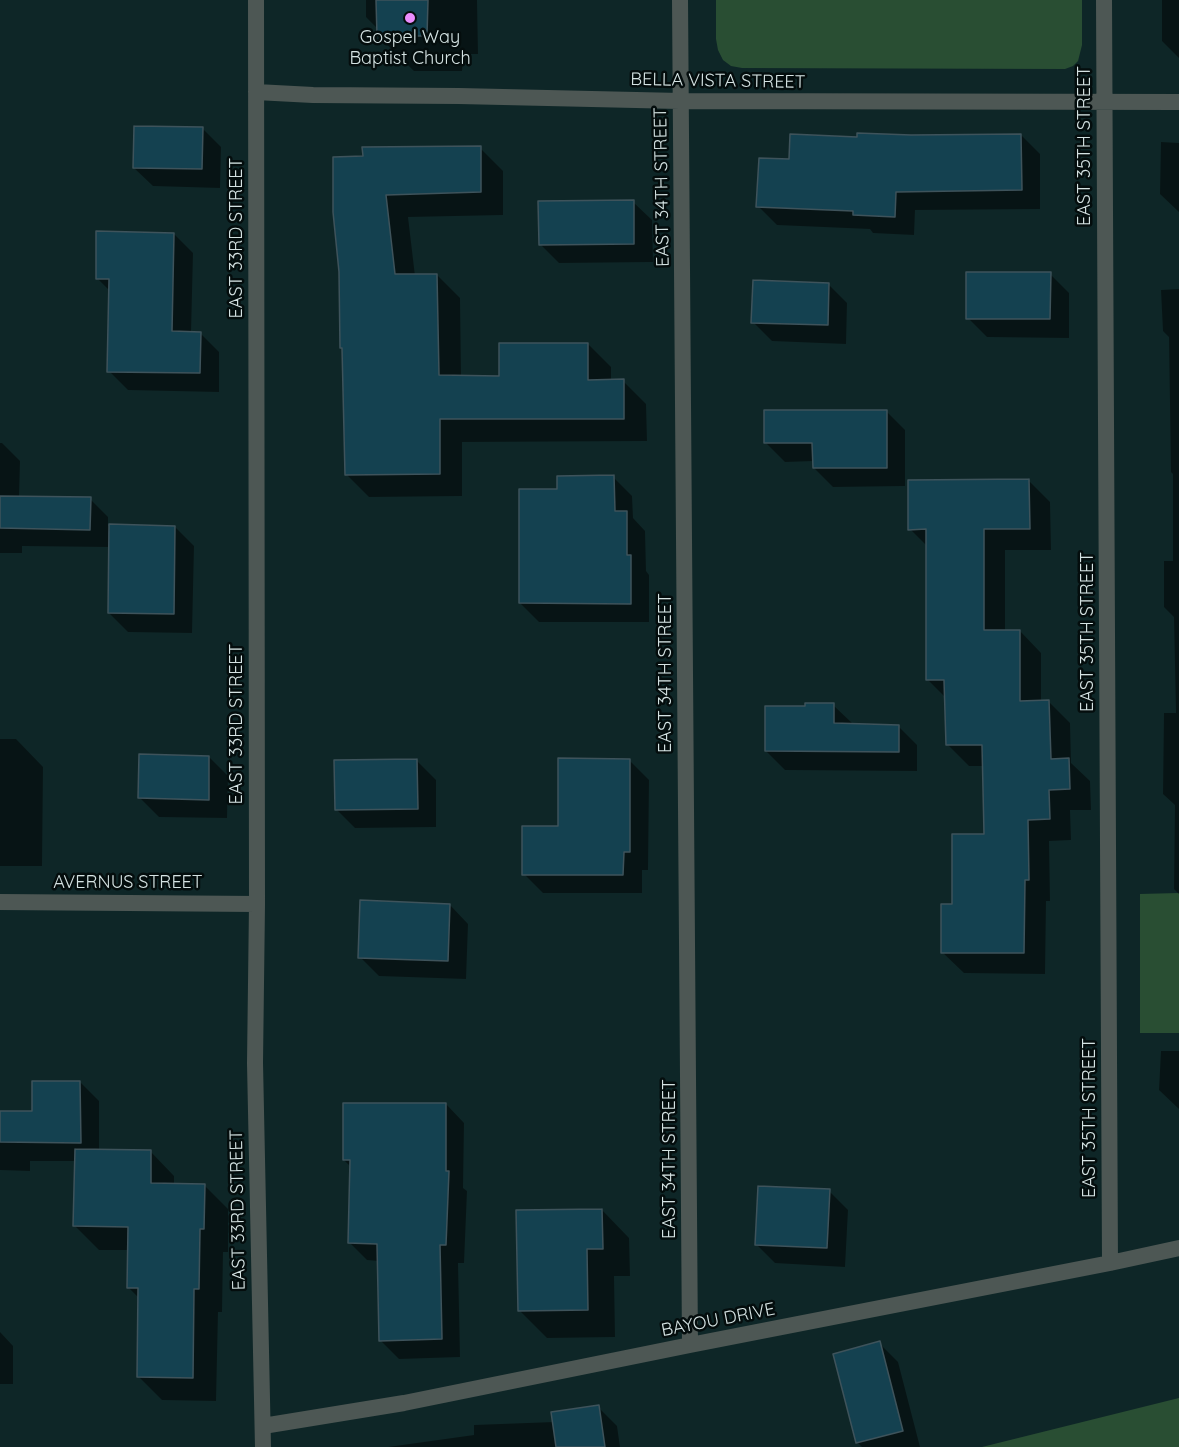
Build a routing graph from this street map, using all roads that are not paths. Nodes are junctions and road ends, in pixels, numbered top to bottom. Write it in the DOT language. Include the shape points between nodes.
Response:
graph roads {
  1 [pos="256,0"];
  2 [pos="680,0"];
  3 [pos="1104,0"];
  4 [pos="256,92"];
  5 [pos="681,101"];
  6 [pos="1104,102"];
  7 [pos="1179,102"];
  8 [pos="0,902"];
  9 [pos="257,904"];
  10 [pos="1179,1248"];
  11 [pos="1110,1263"];
  12 [pos="690,1345"];
  13 [pos="263,1426"];
  14 [pos="263,1447"];
  1 -- 4 [label="street, EAST 33RD STREET"];
  2 -- 5 [label="street, EAST 34TH STREET"];
  3 -- 6 [label="street, EAST 35TH STREET"];
  4 -- 5 [label="street, BELLA VISTA STREET"];
  4 -- 9 [label="street, EAST 33RD STREET"];
  5 -- 6 [label="street, BELLA VISTA STREET"];
  5 -- 12 [label="street, EAST 34TH STREET"];
  6 -- 7 [label="street, BELLA VISTA STREET"];
  6 -- 11 [label="street, EAST 35TH STREET"];
  8 -- 9 [label="street, AVERNUS STREET"];
  9 -- 13 [label="street, EAST 33RD STREET" via="255,1064"];
  10 -- 11 [label="street, BAYOU DRIVE"];
  11 -- 12 [label="street, BAYOU DRIVE"];
  12 -- 13 [label="street, BAYOU DRIVE" via="404,1403"];
  13 -- 14 [label="street, EAST 33RD STREET"];
}
